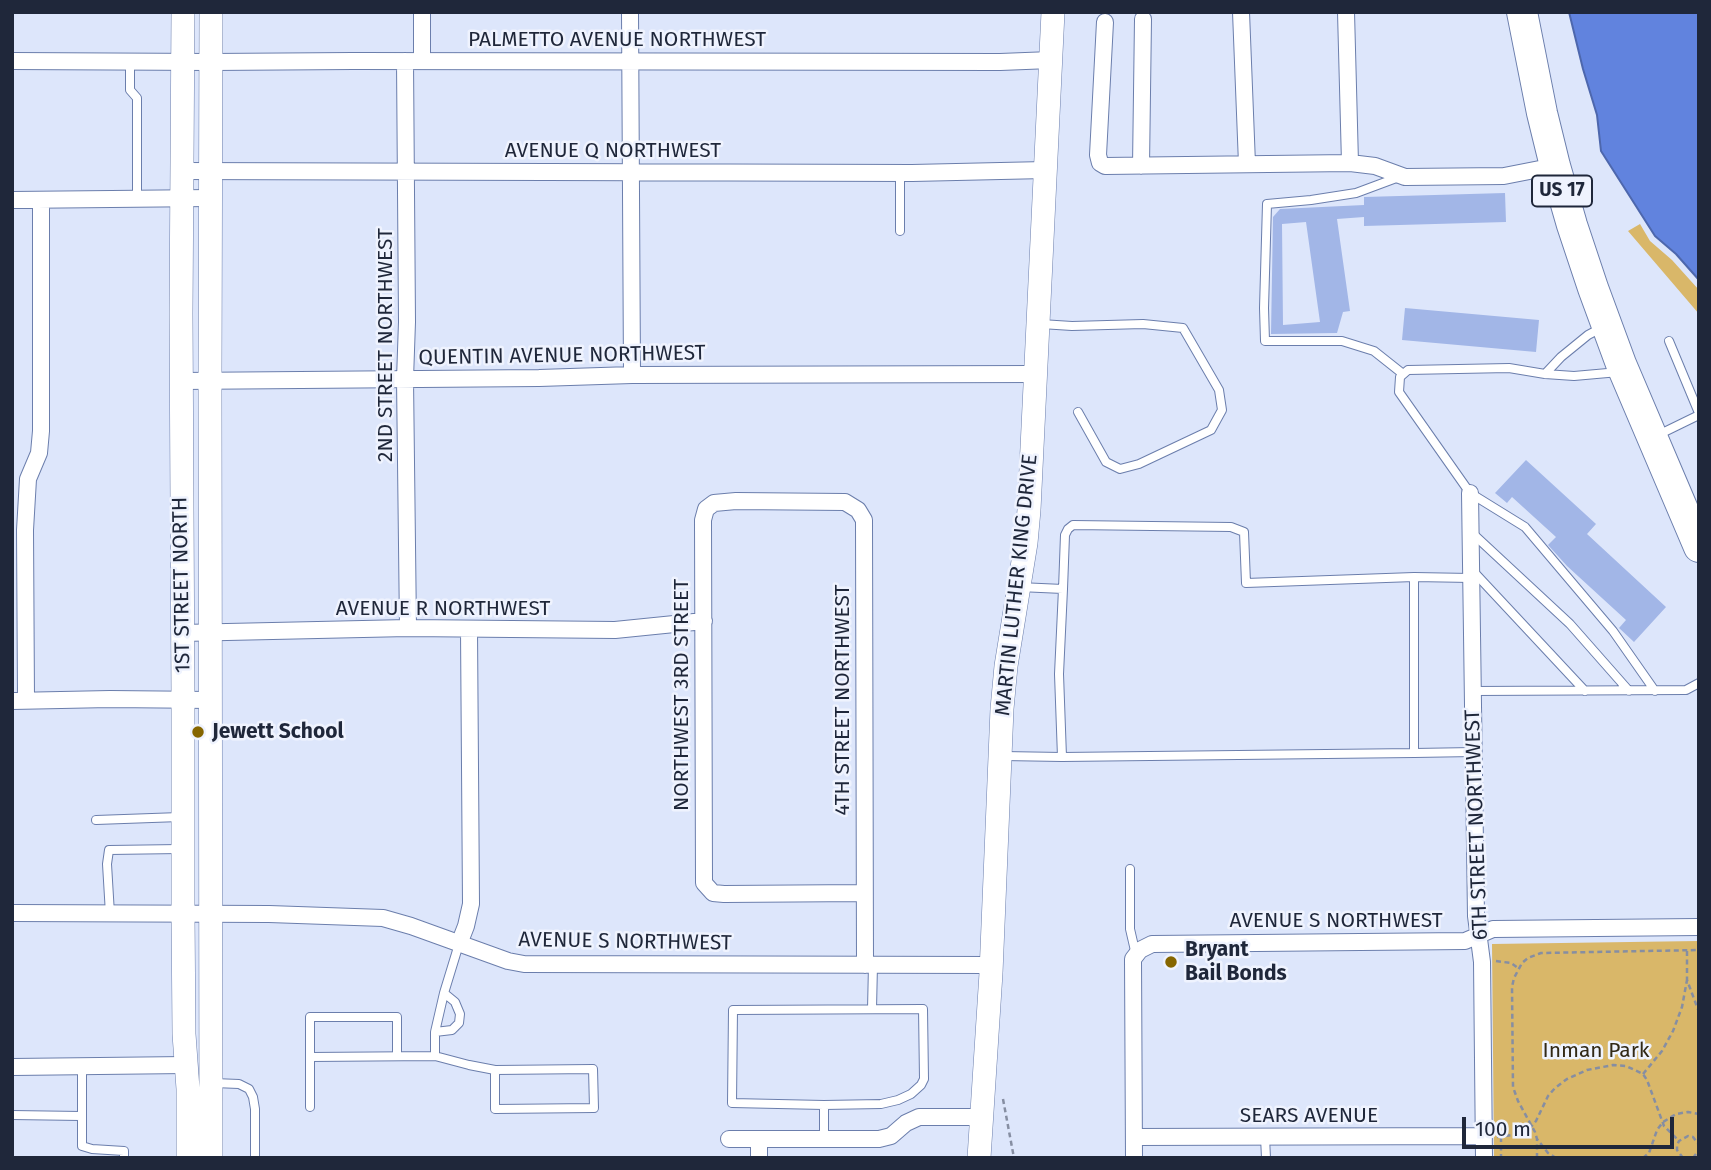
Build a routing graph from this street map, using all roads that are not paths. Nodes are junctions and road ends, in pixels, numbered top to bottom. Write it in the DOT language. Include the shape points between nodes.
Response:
graph roads {
  1 [pos="183,12"];
  2 [pos="211,12"];
  3 [pos="422,12"];
  4 [pos="630,12"];
  5 [pos="1053,12"];
  6 [pos="1241,12"];
  7 [pos="1346,12"];
  8 [pos="1522,12"];
  9 [pos="1143,19"];
  10 [pos="1105,22"];
  11 [pos="1051,60"];
  12 [pos="12,61"];
  13 [pos="405,61"];
  14 [pos="422,61"];
  15 [pos="130,62"];
  16 [pos="183,62"];
  17 [pos="211,62"];
  18 [pos="631,62"];
  19 [pos="1350,163"];
  20 [pos="1247,164"];
  21 [pos="1141,166"];
  22 [pos="1555,166"];
  23 [pos="1045,170"];
  24 [pos="181,171"];
  25 [pos="211,172"];
  26 [pos="406,172"];
  27 [pos="632,172"];
  28 [pos="900,173"];
  29 [pos="1402,176"];
  30 [pos="211,198"];
  31 [pos="137,199"];
  32 [pos="181,199"];
  33 [pos="12,200"];
  34 [pos="41,200"];
  35 [pos="900,231"];
  36 [pos="1038,324"];
  37 [pos="1607,325"];
  38 [pos="1669,341"];
  39 [pos="1623,368"];
  40 [pos="1036,373"];
  41 [pos="1545,373"];
  42 [pos="1403,374"];
  43 [pos="632,375"];
  44 [pos="405,379"];
  45 [pos="181,381"];
  46 [pos="210,382"];
  47 [pos="1078,412"];
  48 [pos="1699,414"];
  49 [pos="1652,437"];
  50 [pos="1470,493"];
  51 [pos="709,506"];
  52 [pos="1470,531"];
  53 [pos="1699,547"];
  54 [pos="1471,574"];
  55 [pos="1414,577"];
  56 [pos="1019,587"];
  57 [pos="1063,589"];
  58 [pos="704,621"];
  59 [pos="408,628"];
  60 [pos="469,630"];
  61 [pos="211,632"];
  62 [pos="182,633"];
  63 [pos="1699,683"];
  64 [pos="1473,691"];
  65 [pos="1585,691"];
  66 [pos="1629,691"];
  67 [pos="1655,691"];
  68 [pos="183,700"];
  69 [pos="19,701"];
  70 [pos="211,701"];
  71 [pos="1474,752"];
  72 [pos="1414,753"];
  73 [pos="1000,757"];
  74 [pos="1062,757"];
  75 [pos="183,817"];
  76 [pos="96,820"];
  77 [pos="183,849"];
  78 [pos="1129,869"];
  79 [pos="864,893"];
  80 [pos="12,913"];
  81 [pos="110,915"];
  82 [pos="183,915"];
  83 [pos="210,915"];
  84 [pos="1699,927"];
  85 [pos="1479,935"];
  86 [pos="459,944"];
  87 [pos="1138,953"];
  88 [pos="869,965"];
  89 [pos="991,965"];
  90 [pos="444,993"];
  91 [pos="872,1009"];
  92 [pos="435,1032"];
  93 [pos="397,1056"];
  94 [pos="435,1056"];
  95 [pos="310,1057"];
  96 [pos="186,1065"];
  97 [pos="82,1066"];
  98 [pos="12,1067"];
  99 [pos="495,1070"];
  100 [pos="211,1083"];
  101 [pos="824,1105"];
  102 [pos="310,1107"];
  103 [pos="12,1115"];
  104 [pos="81,1116"];
  105 [pos="981,1116"];
  106 [pos="1484,1136"];
  107 [pos="1134,1137"];
  108 [pos="1265,1137"];
  109 [pos="729,1139"];
  110 [pos="759,1139"];
  111 [pos="824,1139"];
  112 [pos="124,1158"];
  113 [pos="188,1158"];
  114 [pos="211,1158"];
  115 [pos="255,1158"];
  116 [pos="759,1158"];
  117 [pos="979,1158"];
  118 [pos="1134,1158"];
  119 [pos="1266,1158"];
  120 [pos="1484,1158"];
  1 -- 16 [label="main road, 1ST STREET NORTH"];
  2 -- 17 [label="main road, 1ST STREET NORTH"];
  3 -- 14 [label="street"];
  4 -- 18 [label="street"];
  5 -- 11 [label="main road, MARTIN LUTHER KING DRIVE"];
  6 -- 20 [label="street"];
  7 -- 19 [label="street"];
  8 -- 22 [label="highway, US 17"];
  9 -- 21 [label="street"];
  10 -- 21 [label="street" via="1098,155 1105,166"];
  11 -- 18 [label="street, PALMETTO AVENUE NORTHWEST"];
  11 -- 23 [label="main road, MARTIN LUTHER KING DRIVE"];
  12 -- 15 [label="street, PALMETTO AVENUE NORTHWEST"];
  13 -- 14 [label="street, PALMETTO AVENUE NORTHWEST"];
  13 -- 17 [label="street, PALMETTO AVENUE NORTHWEST"];
  13 -- 26 [label="street, 2ND STREET NORTHWEST"];
  14 -- 18 [label="street, PALMETTO AVENUE NORTHWEST"];
  15 -- 16 [label="street, PALMETTO AVENUE NORTHWEST"];
  15 -- 31 [label="lane" via="130,90 137,98"];
  16 -- 17 [label="street, PALMETTO AVENUE NORTHWEST"];
  16 -- 24 [label="main road, 1ST STREET NORTH"];
  17 -- 25 [label="main road, 1ST STREET NORTH"];
  18 -- 27 [label="street"];
  19 -- 20 [label="street"];
  19 -- 29 [label="street"];
  20 -- 21 [label="street"];
  22 -- 29 [label="street" via="1504,176"];
  22 -- 37 [label="highway, US 17"];
  23 -- 28 [label="street, AVENUE Q NORTHWEST"];
  23 -- 36 [label="main road, MARTIN LUTHER KING DRIVE"];
  24 -- 25 [label="street, AVENUE Q NORTHWEST"];
  24 -- 32 [label="main road, 1ST STREET NORTH"];
  25 -- 26 [label="street, AVENUE Q NORTHWEST"];
  25 -- 30 [label="main road, 1ST STREET NORTH"];
  26 -- 27 [label="street, AVENUE Q NORTHWEST"];
  26 -- 44 [label="street, 2ND STREET NORTHWEST"];
  27 -- 28 [label="street, AVENUE Q NORTHWEST"];
  27 -- 43 [label="street"];
  28 -- 35 [label="lane"];
  29 -- 42 [label="lane" via="1356,192 1267,204 1264,308 1265,341 1342,341 1374,351"];
  30 -- 32 [label="street"];
  30 -- 46 [label="main road, 1ST STREET NORTH"];
  31 -- 32 [label="street"];
  31 -- 34 [label="street"];
  32 -- 45 [label="main road, 1ST STREET NORTH"];
  33 -- 34 [label="street"];
  34 -- 69 [label="street" via="41,431 39,453 28,480"];
  36 -- 40 [label="main road, MARTIN LUTHER KING DRIVE"];
  36 -- 47 [label="lane" via="1182,328 1219,390 1222,410 1211,430 1120,469 1106,462"];
  37 -- 39 [label="highway, US 17"];
  37 -- 41 [label="lane" via="1588,335"];
  38 -- 48 [label="lane"];
  39 -- 41 [label="lane" via="1574,376"];
  39 -- 49 [label="highway, US 17"];
  40 -- 43 [label="street, QUENTIN AVENUE NORTHWEST"];
  40 -- 56 [label="main road, MARTIN LUTHER KING DRIVE" via="1029,510"];
  41 -- 42 [label="lane" via="1509,368 1408,370"];
  42 -- 50 [label="lane" via="1399,392"];
  43 -- 44 [label="street, QUENTIN AVENUE NORTHWEST"];
  44 -- 46 [label="street, QUENTIN AVENUE NORTHWEST"];
  44 -- 59 [label="street, 2ND STREET NORTHWEST"];
  45 -- 46 [label="street, QUENTIN AVENUE NORTHWEST"];
  45 -- 62 [label="main road, 1ST STREET NORTH"];
  46 -- 61 [label="main road, 1ST STREET NORTH"];
  48 -- 49 [label="lane"];
  49 -- 53 [label="highway, US 17"];
  50 -- 52 [label="street, 6TH STREET NORTHWEST"];
  50 -- 67 [label="lane" via="1525,527 1613,631"];
  51 -- 58 [label="street, NORTHWEST 3RD STREET" via="703,520"];
  51 -- 79 [label="street, 4TH STREET NORTHWEST" via="736,501 845,502 856,508 863,520"];
  52 -- 54 [label="street, 6TH STREET NORTHWEST"];
  52 -- 66 [label="lane" via="1570,624"];
  54 -- 55 [label="lane"];
  54 -- 64 [label="street, 6TH STREET NORTHWEST"];
  54 -- 65 [label="lane"];
  55 -- 57 [label="lane" via="1246,583 1244,532 1231,527 1073,525 1065,535"];
  55 -- 72 [label="lane"];
  56 -- 57 [label="lane"];
  56 -- 73 [label="main road, MARTIN LUTHER KING DRIVE" via="1006,666"];
  57 -- 74 [label="lane"];
  58 -- 60 [label="street, AVENUE R NORTHWEST" via="615,630"];
  58 -- 79 [label="street, NORTHWEST 3RD STREET" via="704,883 713,893 724,894"];
  59 -- 60 [label="street, AVENUE R NORTHWEST"];
  59 -- 61 [label="street, AVENUE R NORTHWEST"];
  60 -- 86 [label="street" via="471,904"];
  61 -- 62 [label="street, AVENUE R NORTHWEST"];
  61 -- 70 [label="main road, 1ST STREET NORTH"];
  62 -- 68 [label="main road, 1ST STREET NORTH"];
  63 -- 67 [label="lane" via="1686,690"];
  64 -- 65 [label="lane"];
  64 -- 71 [label="street, 6TH STREET NORTHWEST"];
  65 -- 66 [label="lane"];
  66 -- 67 [label="lane"];
  68 -- 69 [label="street"];
  68 -- 70 [label="street"];
  68 -- 75 [label="main road, 1ST STREET NORTH"];
  70 -- 83 [label="main road, 1ST STREET NORTH"];
  71 -- 72 [label="lane"];
  71 -- 85 [label="street, 6TH STREET NORTHWEST"];
  72 -- 74 [label="lane"];
  73 -- 74 [label="lane"];
  73 -- 89 [label="main road, MARTIN LUTHER KING DRIVE"];
  75 -- 76 [label="lane"];
  75 -- 77 [label="main road, 1ST STREET NORTH"];
  77 -- 81 [label="lane" via="109,850"];
  77 -- 82 [label="main road, 1ST STREET NORTH"];
  78 -- 87 [label="lane" via="1130,929"];
  79 -- 88 [label="street, 4TH STREET NORTHWEST"];
  80 -- 81 [label="street, AVENUE S NORTHWEST"];
  81 -- 82 [label="street, AVENUE S NORTHWEST"];
  82 -- 83 [label="street, AVENUE S NORTHWEST"];
  82 -- 96 [label="main road, 1ST STREET NORTH"];
  83 -- 86 [label="street, AVENUE S NORTHWEST" via="383,918"];
  83 -- 100 [label="main road, 1ST STREET NORTH"];
  84 -- 85 [label="street, AVENUE S NORTHWEST" via="1493,929"];
  85 -- 87 [label="street, AVENUE S NORTHWEST" via="1465,941 1163,943"];
  85 -- 106 [label="street, 6TH STREET NORTHWEST"];
  86 -- 88 [label="street, AVENUE S NORTHWEST" via="523,964"];
  86 -- 90 [label="lane"];
  87 -- 107 [label="street" via="1133,959"];
  88 -- 89 [label="street, AVENUE S NORTHWEST"];
  88 -- 91 [label="lane"];
  89 -- 105 [label="main road, MARTIN LUTHER KING DRIVE"];
  90 -- 92 [label="lane"];
  90 -- 92 [label="lane" via="455,1002 459,1023 452,1030"];
  91 -- 101 [label="lane" via="923,1009 924,1079 911,1094 898,1100"];
  91 -- 101 [label="lane" via="733,1010 732,1103"];
  92 -- 94 [label="lane"];
  93 -- 94 [label="lane"];
  93 -- 95 [label="lane"];
  93 -- 95 [label="lane" via="397,1017 310,1017"];
  94 -- 99 [label="lane"];
  95 -- 102 [label="lane"];
  96 -- 97 [label="street"];
  96 -- 113 [label="main road, 1ST STREET NORTH"];
  97 -- 98 [label="street"];
  97 -- 104 [label="lane"];
  99 -- 99 [label="lane" via="593,1069 594,1108 495,1109"];
  100 -- 114 [label="main road, 1ST STREET NORTH"];
  100 -- 115 [label="lane" via="239,1084 253,1097"];
  101 -- 111 [label="lane"];
  103 -- 104 [label="lane"];
  104 -- 112 [label="lane" via="82,1146 124,1151"];
  105 -- 111 [label="street" via="919,1118 879,1139"];
  105 -- 117 [label="main road, MARTIN LUTHER KING DRIVE"];
  106 -- 108 [label="street, SEARS AVENUE"];
  106 -- 120 [label="street, 6TH STREET NORTHWEST"];
  107 -- 108 [label="street, SEARS AVENUE"];
  107 -- 118 [label="street"];
  108 -- 119 [label="lane"];
  109 -- 110 [label="street"];
  110 -- 111 [label="street"];
  110 -- 116 [label="street"];
}
